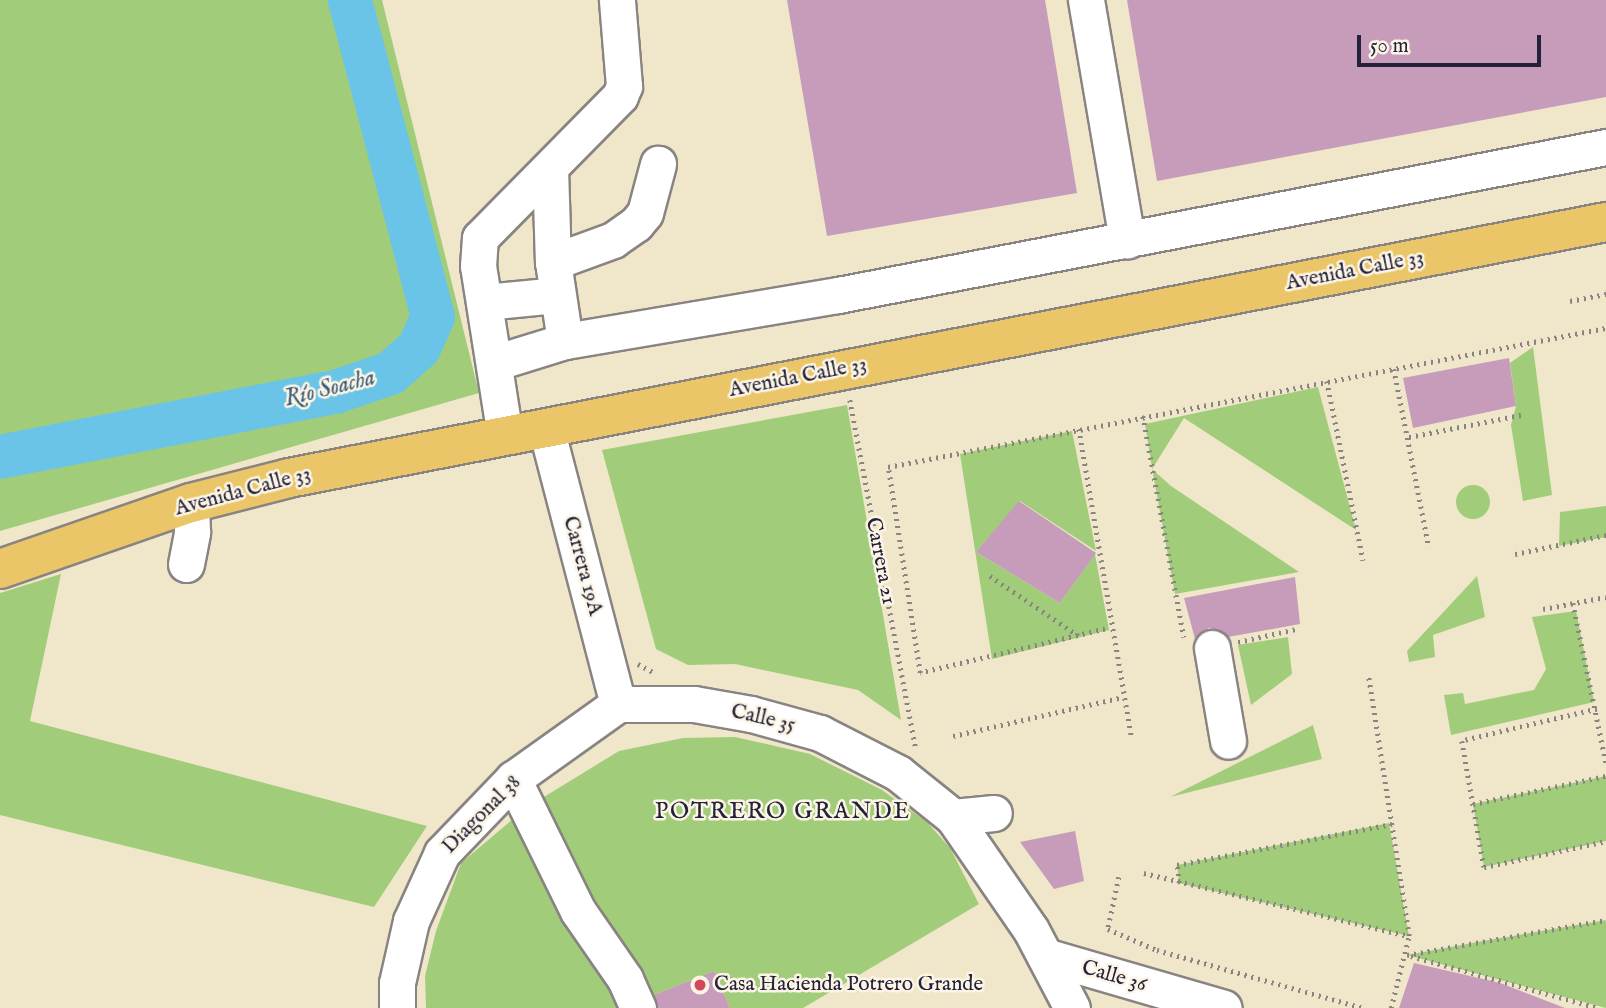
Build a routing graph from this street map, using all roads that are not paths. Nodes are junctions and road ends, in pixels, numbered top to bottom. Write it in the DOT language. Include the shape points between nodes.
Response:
graph roads {
  1 [pos="617,0"];
  2 [pos="1086,0"];
  3 [pos="1606,147"];
  4 [pos="658,164"];
  5 [pos="550,168"];
  6 [pos="1606,222"];
  7 [pos="1127,241"];
  8 [pos="555,279"];
  9 [pos="485,302"];
  10 [pos="565,341"];
  11 [pos="494,363"];
  12 [pos="546,428"];
  13 [pos="505,436"];
  14 [pos="191,503"];
  15 [pos="186,564"];
  16 [pos="0,569"];
  17 [pos="1199,650"];
  18 [pos="618,704"];
  19 [pos="1228,741"];
  20 [pos="513,779"];
  21 [pos="994,813"];
  22 [pos="953,817"];
  23 [pos="1027,945"];
  24 [pos="1140,995"];
  25 [pos="397,1008"];
  26 [pos="638,1008"];
  27 [pos="1072,1008"];
  28 [pos="1224,1008"];
  1 -- 5 [label="street" via="624,86 620,96"];
  2 -- 7 [label="street"];
  3 -- 7 [label="street"];
  4 -- 8 [label="street" via="645,213 636,224"];
  5 -- 8 [label="street"];
  5 -- 9 [label="street" via="480,237 478,266"];
  6 -- 12 [label="main road, Avenida Calle 33"];
  7 -- 10 [label="street"];
  8 -- 9 [label="street"];
  8 -- 10 [label="street"];
  9 -- 11 [label="street"];
  10 -- 11 [label="street"];
  11 -- 13 [label="street"];
  12 -- 13 [label="main road, Avenida Calle 33"];
  12 -- 18 [label="street, Carrera 19A"];
  13 -- 14 [label="main road, Avenida Calle 33" via="289,478"];
  14 -- 15 [label="street"];
  14 -- 16 [label="main road, Avenida Calle 33"];
  17 -- 19 [label="street"];
  18 -- 20 [label="street, Diagonal 38"];
  18 -- 22 [label="street, Calle 35" via="694,704 751,714 908,758"];
  20 -- 25 [label="street, Diagonal 38" via="442,853 411,921 397,983"];
  20 -- 26 [label="street" via="578,911 625,979"];
  21 -- 22 [label="street"];
  22 -- 23 [label="street"];
  23 -- 24 [label="street, Calle 36"];
  23 -- 27 [label="street"];
  24 -- 28 [label="street, Calle 36"];
}
